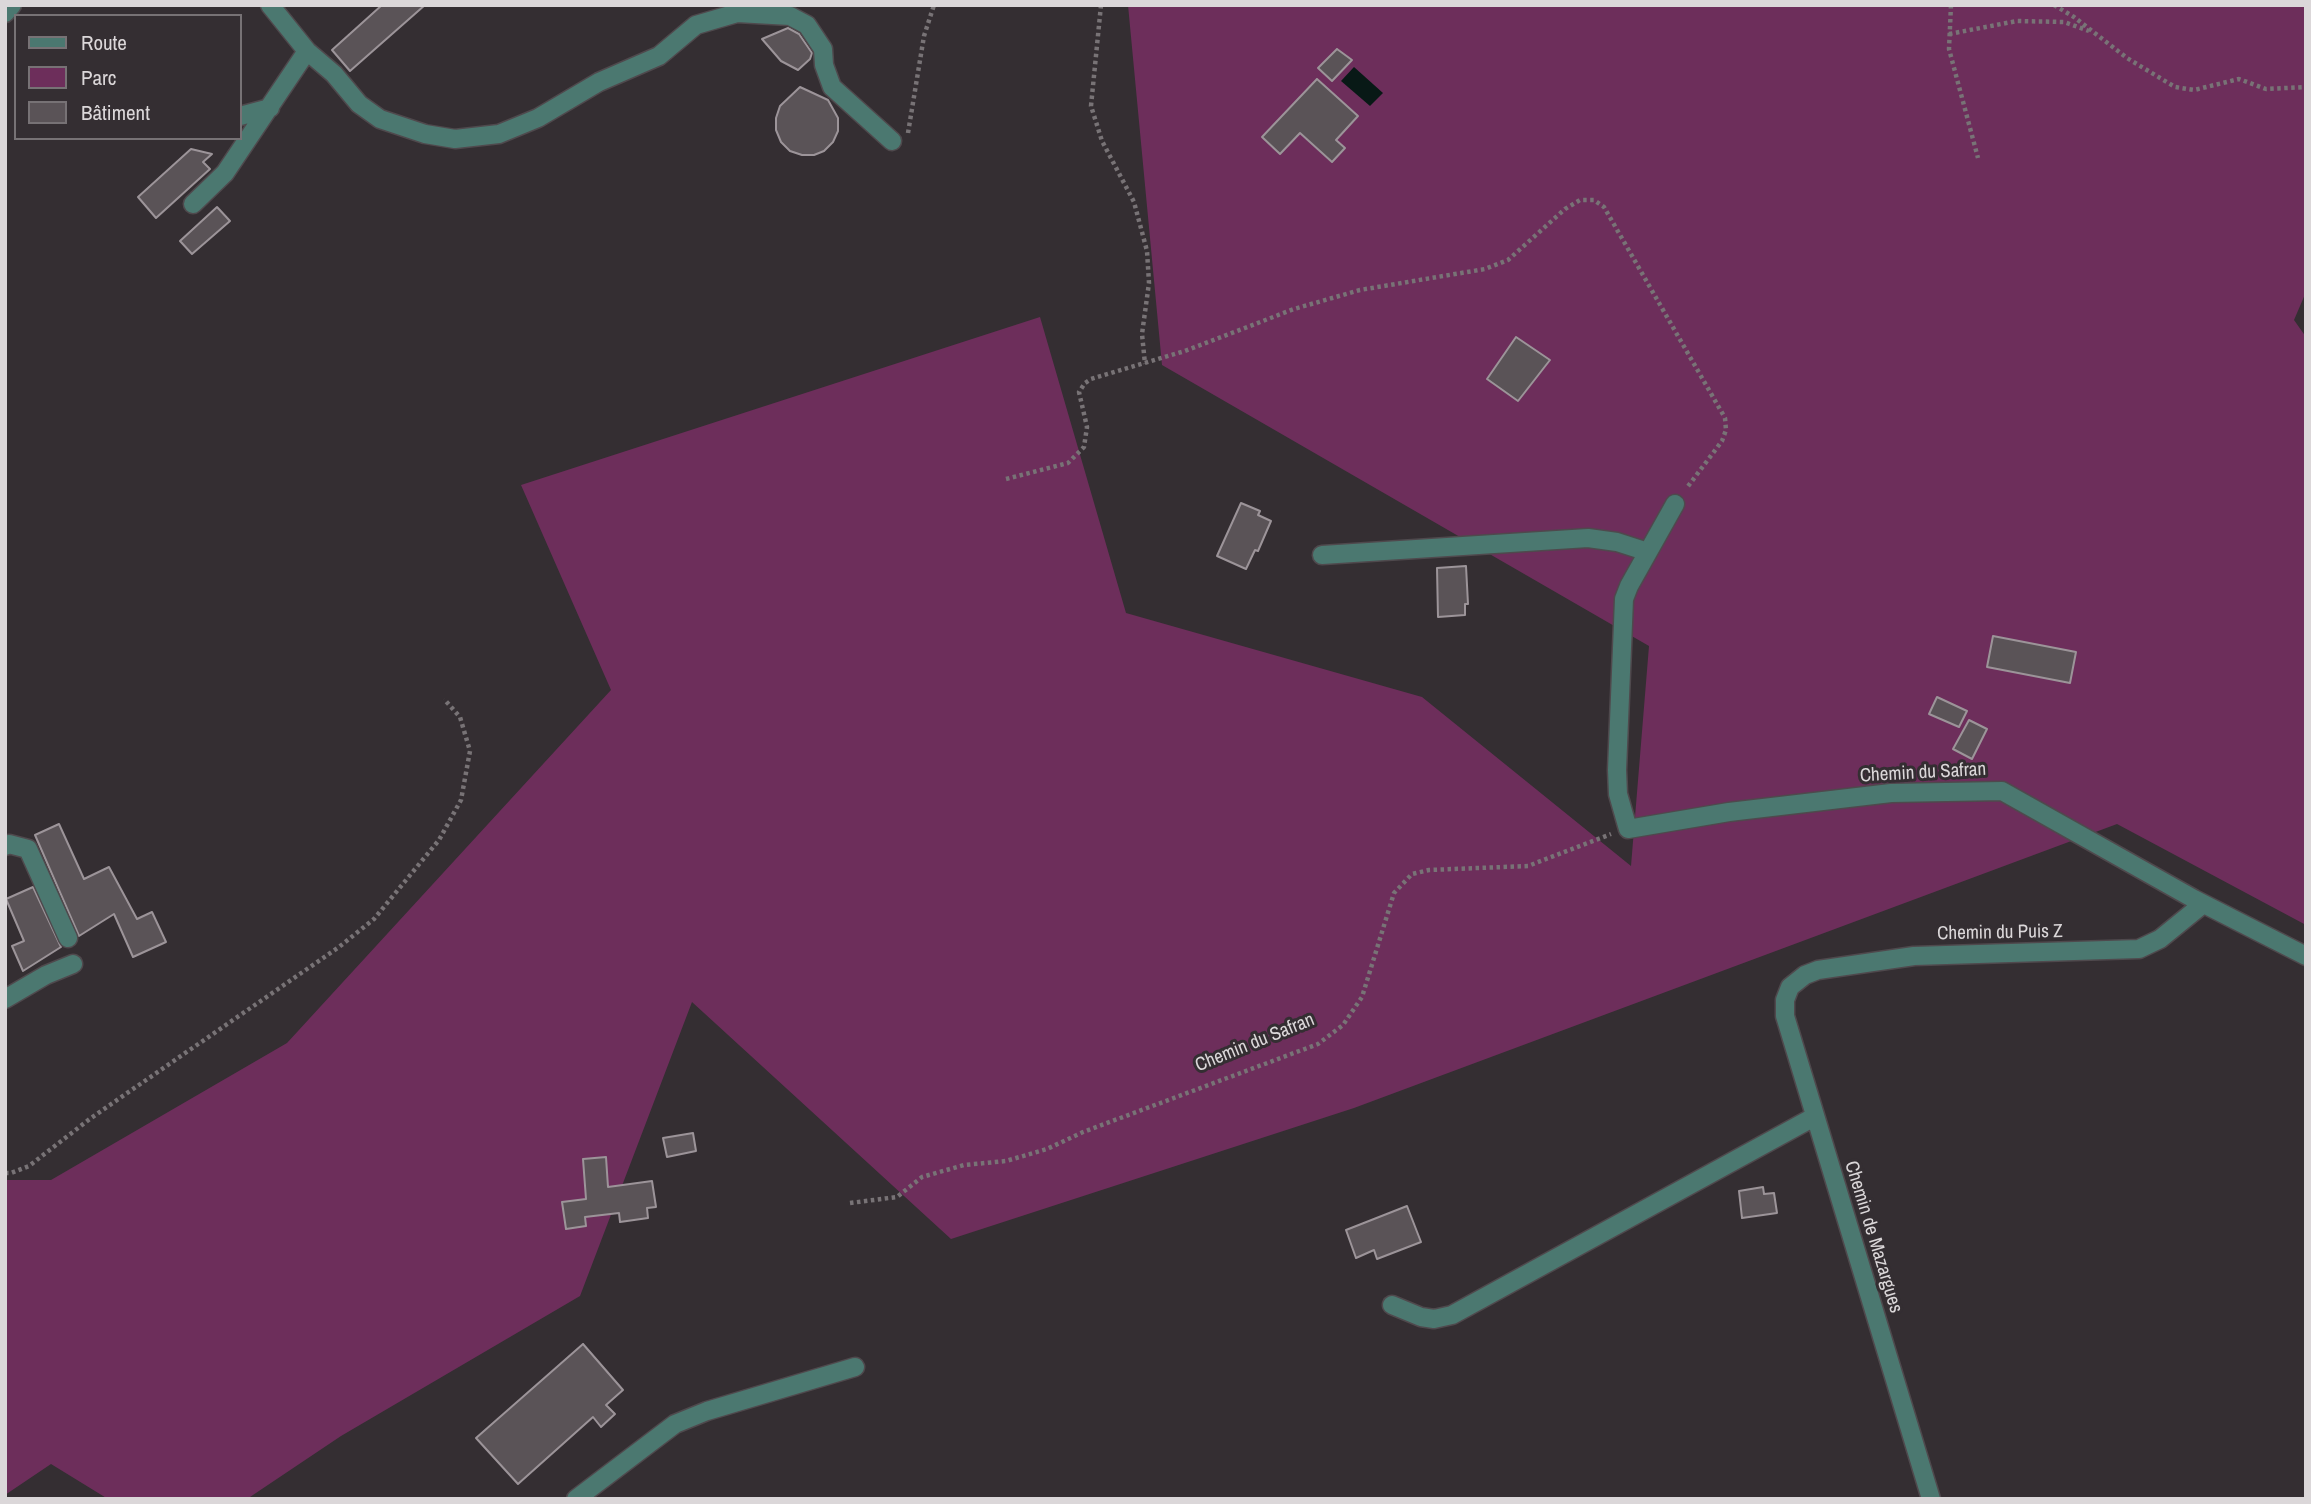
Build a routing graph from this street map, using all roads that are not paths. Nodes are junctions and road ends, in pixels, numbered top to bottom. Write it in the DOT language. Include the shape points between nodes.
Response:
graph roads {
  1 [pos="12,5"];
  2 [pos="270,5"];
  3 [pos="5,13"];
  4 [pos="307,51"];
  5 [pos="270,107"];
  6 [pos="242,116"];
  7 [pos="892,141"];
  8 [pos="193,204"];
  9 [pos="1675,503"];
  10 [pos="1648,552"];
  11 [pos="1322,555"];
  12 [pos="5,846"];
  13 [pos="2203,904"];
  14 [pos="68,938"];
  15 [pos="2306,956"];
  16 [pos="73,964"];
  17 [pos="1790,987"];
  18 [pos="5,999"];
  19 [pos="1814,1117"];
  20 [pos="1392,1306"];
  21 [pos="855,1367"];
  22 [pos="576,1499"];
  23 [pos="1931,1499"];
  1 -- 3 [label="street"];
  2 -- 4 [label="street"];
  4 -- 5 [label="street"];
  4 -- 7 [label="street" via="380,119 456,139 499,134 538,118 599,82 659,56 696,24 737,13 790,16 807,25 823,49 832,87"];
  5 -- 6 [label="street"];
  5 -- 8 [label="street" via="225,173"];
  9 -- 10 [label="street"];
  10 -- 11 [label="street" via="1588,538"];
  10 -- 13 [label="street, Chemin du Safran" via="1624,599 1617,770 1628,829 1729,811 1891,793 2002,791"];
  12 -- 14 [label="street" via="28,849"];
  13 -- 15 [label="street, Chemin du Safran"];
  13 -- 17 [label="street, Chemin du Puis Z" via="2160,939 2139,949 1914,956 1818,970"];
  16 -- 18 [label="street"];
  17 -- 19 [label="street, Chemin de Mazargues" via="1785,1016"];
  19 -- 20 [label="street" via="1452,1315 1434,1319"];
  19 -- 23 [label="street, Chemin de Mazargues"];
  21 -- 22 [label="street" via="676,1424"];
}
